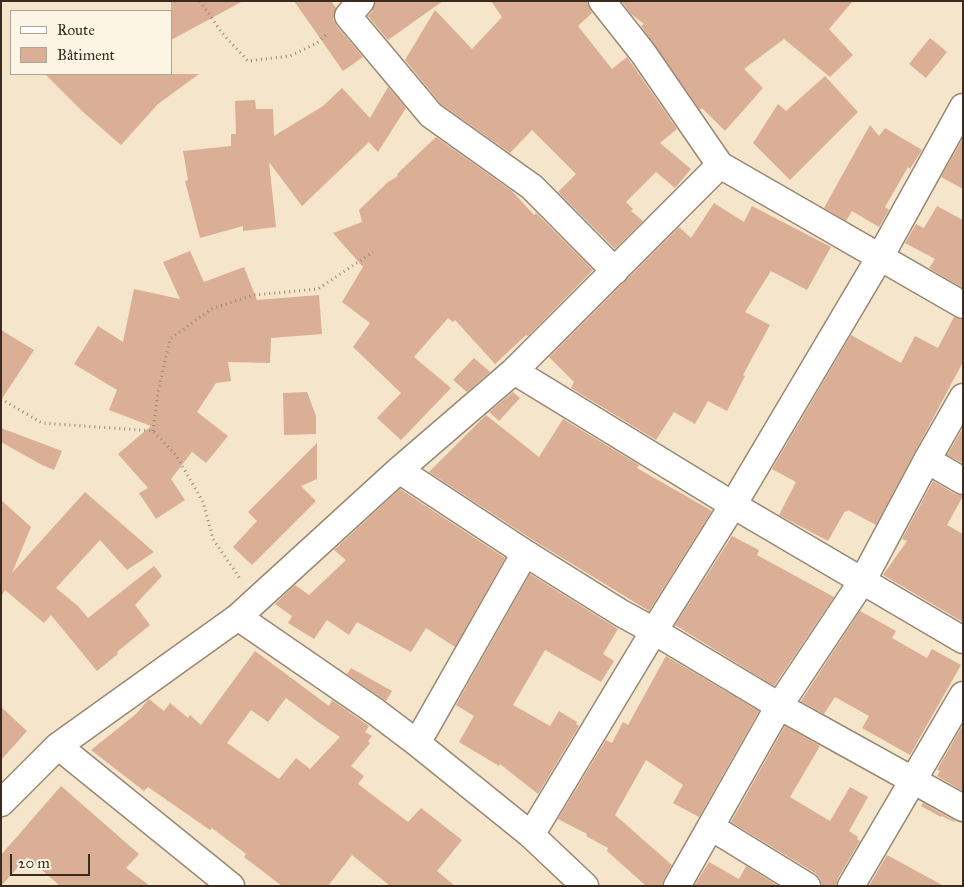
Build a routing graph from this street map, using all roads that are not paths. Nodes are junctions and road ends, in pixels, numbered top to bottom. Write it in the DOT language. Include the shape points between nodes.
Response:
graph roads {
  1 [pos="602,1"];
  2 [pos="355,9"];
  3 [pos="963,107"];
  4 [pos="956,135"];
  5 [pos="720,165"];
  6 [pos="880,257"];
  7 [pos="615,271"];
  8 [pos="963,305"];
  9 [pos="514,371"];
  10 [pos="963,397"];
  11 [pos="927,460"];
  12 [pos="399,470"];
  13 [pos="963,481"];
  14 [pos="733,505"];
  15 [pos="525,553"];
  16 [pos="863,580"];
  17 [pos="247,609"];
  18 [pos="654,631"];
  19 [pos="963,640"];
  20 [pos="963,695"];
  21 [pos="779,706"];
  22 [pos="417,743"];
  23 [pos="58,746"];
  24 [pos="914,781"];
  25 [pos="1,803"];
  26 [pos="963,808"];
  27 [pos="711,827"];
  28 [pos="531,835"];
  29 [pos="231,886"];
  30 [pos="585,886"];
  31 [pos="677,886"];
  32 [pos="806,886"];
  33 [pos="851,886"];
  1 -- 5 [label="street" via="643,53"];
  2 -- 7 [label="street" via="431,115 532,187"];
  3 -- 4 [label="street"];
  4 -- 6 [label="street"];
  5 -- 6 [label="street"];
  5 -- 7 [label="street"];
  6 -- 8 [label="street"];
  6 -- 14 [label="street"];
  7 -- 9 [label="street"];
  9 -- 12 [label="street"];
  9 -- 14 [label="street"];
  10 -- 11 [label="street"];
  11 -- 13 [label="street"];
  11 -- 16 [label="street"];
  12 -- 15 [label="street"];
  12 -- 17 [label="street"];
  14 -- 16 [label="street"];
  14 -- 18 [label="street"];
  15 -- 18 [label="street"];
  15 -- 22 [label="street"];
  16 -- 19 [label="street"];
  16 -- 21 [label="street"];
  17 -- 22 [label="street"];
  17 -- 23 [label="street"];
  18 -- 21 [label="street"];
  18 -- 28 [label="street"];
  20 -- 24 [label="street"];
  21 -- 24 [label="street"];
  21 -- 27 [label="street"];
  22 -- 28 [label="street"];
  23 -- 25 [label="street"];
  23 -- 29 [label="street"];
  24 -- 26 [label="street"];
  24 -- 33 [label="street"];
  27 -- 31 [label="street"];
  27 -- 32 [label="street"];
  28 -- 30 [label="street"];
}
